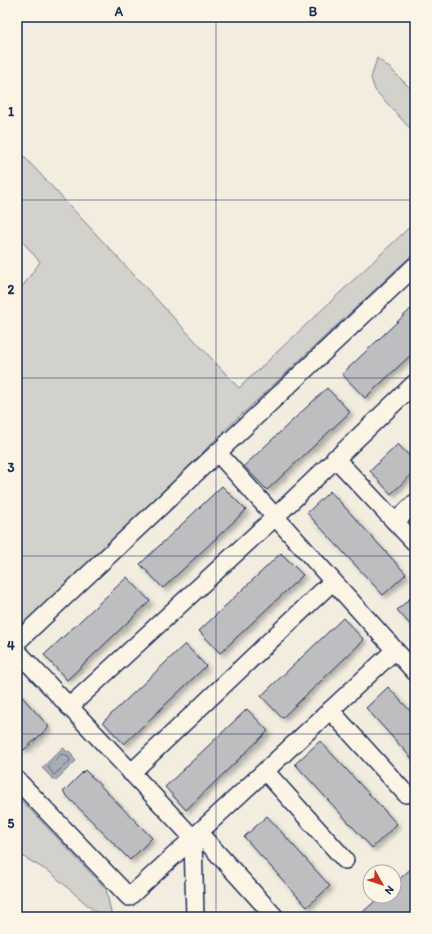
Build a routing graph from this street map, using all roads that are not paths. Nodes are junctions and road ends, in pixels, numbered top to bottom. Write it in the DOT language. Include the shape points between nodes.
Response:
graph roads {
  1 [pos="415,266"];
  2 [pos="415,383"];
  3 [pos="217,452"];
  4 [pos="335,458"];
  5 [pos="415,503"];
  6 [pos="275,516"];
  7 [pos="395,522"];
  8 [pos="415,543"];
  9 [pos="333,581"];
  10 [pos="17,642"];
  11 [pos="395,650"];
  12 [pos="17,651"];
  13 [pos="415,672"];
  14 [pos="69,707"];
  15 [pos="330,710"];
  16 [pos="265,771"];
  17 [pos="131,773"];
  18 [pos="17,780"];
  19 [pos="406,794"];
  20 [pos="196,836"];
  21 [pos="345,860"];
  22 [pos="195,917"];
  23 [pos="275,917"];
  1 -- 3 [label="street"];
  2 -- 4 [label="street"];
  3 -- 6 [label="street"];
  3 -- 10 [label="street"];
  4 -- 6 [label="street"];
  4 -- 7 [label="street"];
  5 -- 7 [label="street"];
  6 -- 9 [label="street"];
  6 -- 14 [label="street"];
  7 -- 8 [label="street"];
  9 -- 11 [label="street"];
  9 -- 17 [label="street"];
  11 -- 13 [label="street"];
  11 -- 15 [label="street"];
  12 -- 14 [label="street"];
  14 -- 17 [label="street"];
  15 -- 16 [label="street"];
  15 -- 19 [label="street"];
  16 -- 20 [label="street"];
  16 -- 21 [label="street"];
  17 -- 20 [label="street"];
  18 -- 20 [label="street" via="129,897"];
  20 -- 22 [label="street"];
  20 -- 23 [label="street"];
}
